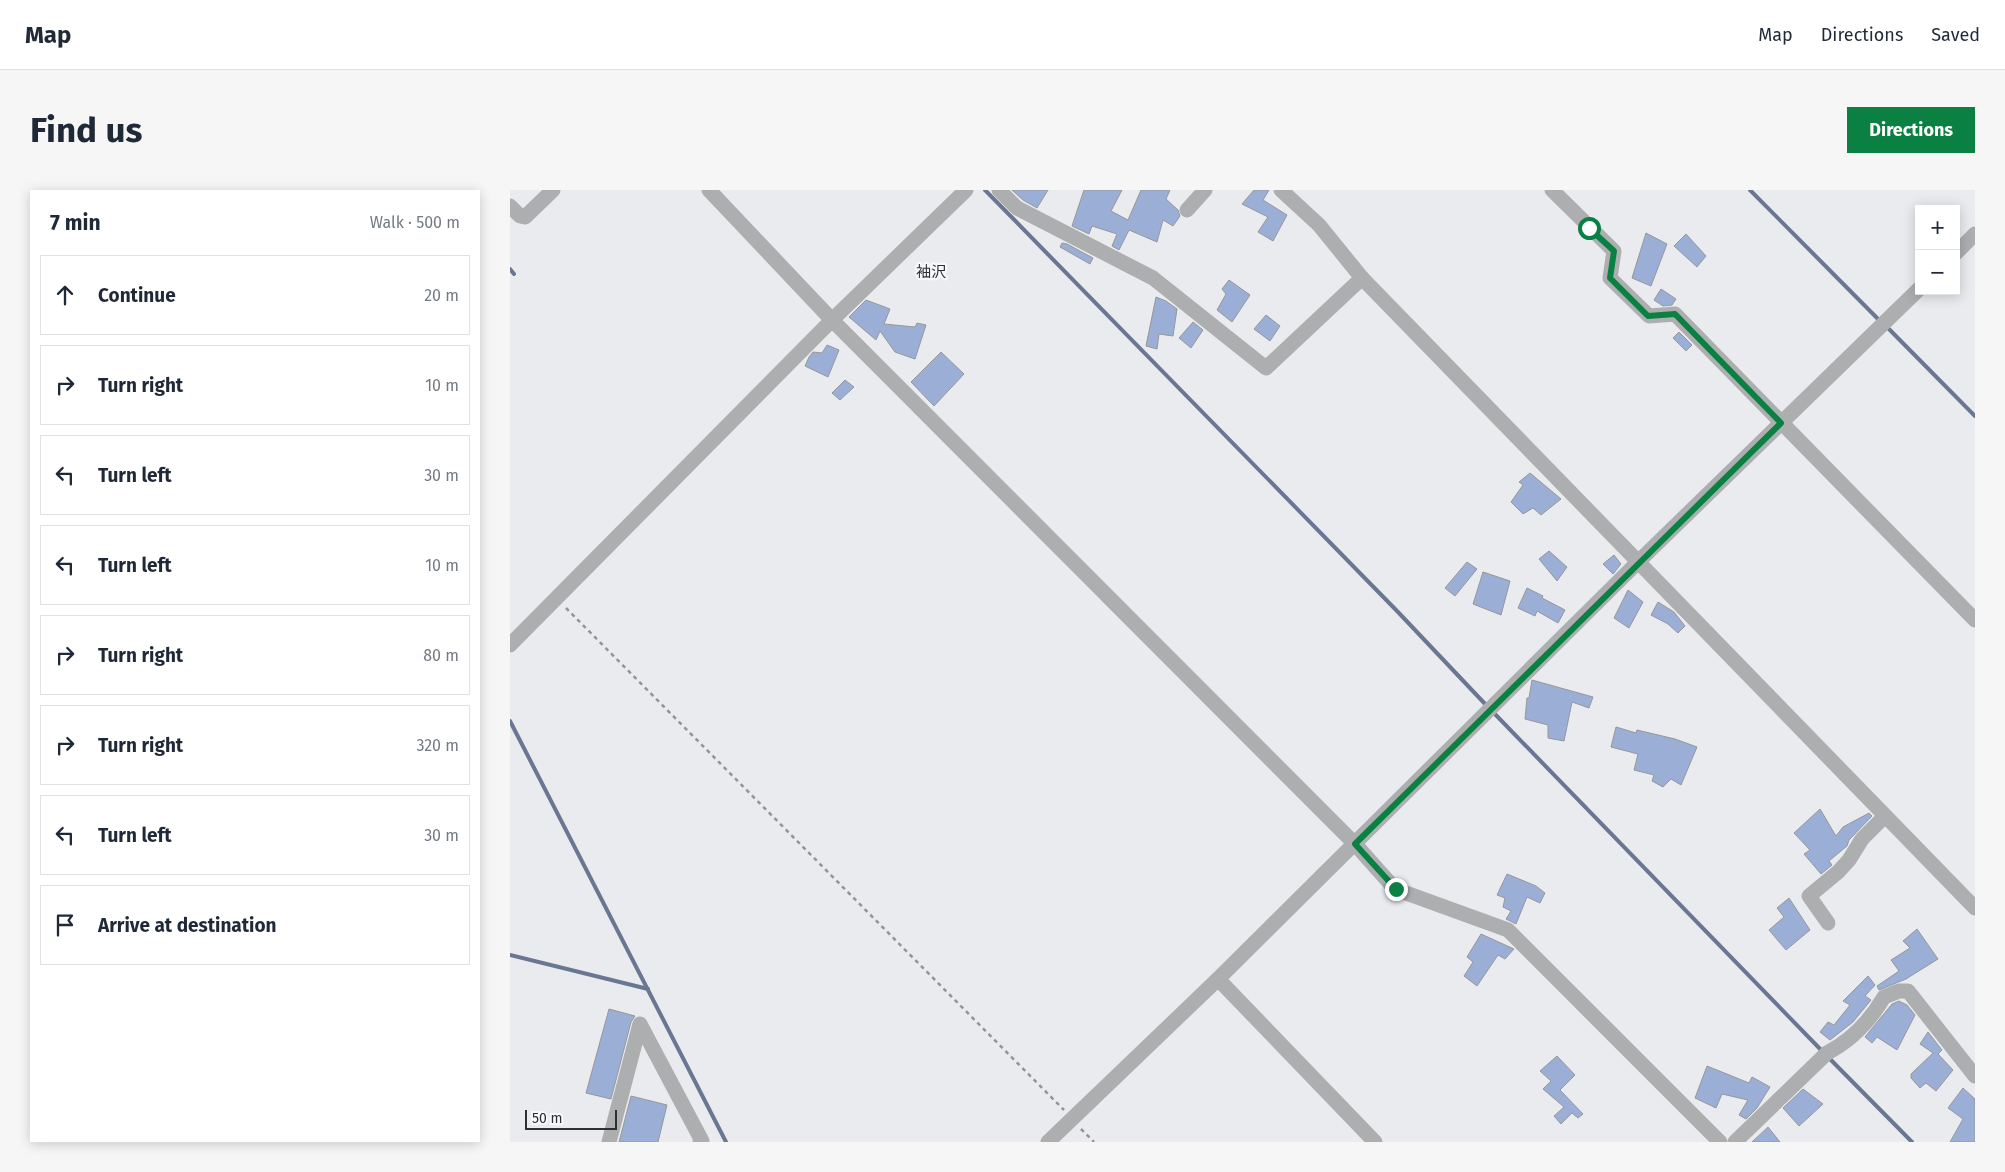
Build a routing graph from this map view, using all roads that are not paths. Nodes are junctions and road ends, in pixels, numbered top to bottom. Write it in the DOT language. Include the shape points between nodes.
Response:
graph roads {
  1 [pos="553,190"];
  2 [pos="709,190"];
  3 [pos="966,190"];
  4 [pos="998,190"];
  5 [pos="1205,190"];
  6 [pos="1281,190"];
  7 [pos="1552,190"];
  8 [pos="510,206"];
  9 [pos="1187,210"];
  10 [pos="1975,234"];
  11 [pos="1959,250"];
  12 [pos="1362,278"];
  13 [pos="1915,293"];
  14 [pos="832,320"];
  15 [pos="1781,423"];
  16 [pos="1638,563"];
  17 [pos="1975,620"];
  18 [pos="510,645"];
  19 [pos="1885,816"];
  20 [pos="1355,844"];
  21 [pos="1975,908"];
  22 [pos="1828,923"];
  23 [pos="1218,979"];
  24 [pos="1975,1076"];
  25 [pos="609,1142"];
  26 [pos="700,1142"];
  27 [pos="1048,1142"];
  28 [pos="1375,1142"];
  29 [pos="1720,1142"];
  30 [pos="1735,1142"];
  1 -- 8 [label="street" via="525,217"];
  2 -- 14 [label="street"];
  3 -- 14 [label="street"];
  4 -- 12 [label="street" via="1017,208 1154,278 1266,368"];
  5 -- 9 [label="street"];
  6 -- 12 [label="street" via="1319,225"];
  7 -- 15 [label="street" via="1614,251 1610,278 1648,316 1675,314"];
  10 -- 11 [label="street"];
  12 -- 16 [label="street"];
  13 -- 15 [label="street"];
  14 -- 18 [label="street"];
  14 -- 20 [label="street"];
  15 -- 16 [label="street"];
  15 -- 17 [label="street"];
  16 -- 19 [label="street"];
  16 -- 20 [label="street"];
  19 -- 21 [label="street"];
  19 -- 22 [label="street" via="1862,839 1838,872 1809,896"];
  20 -- 23 [label="street"];
  20 -- 29 [label="street" via="1396,889 1508,930"];
  23 -- 27 [label="street"];
  23 -- 28 [label="street"];
  24 -- 30 [label="street" via="1908,991 1899,991 1884,997 1860,1030 1827,1053"];
  25 -- 26 [label="street" via="640,1024"];
}
